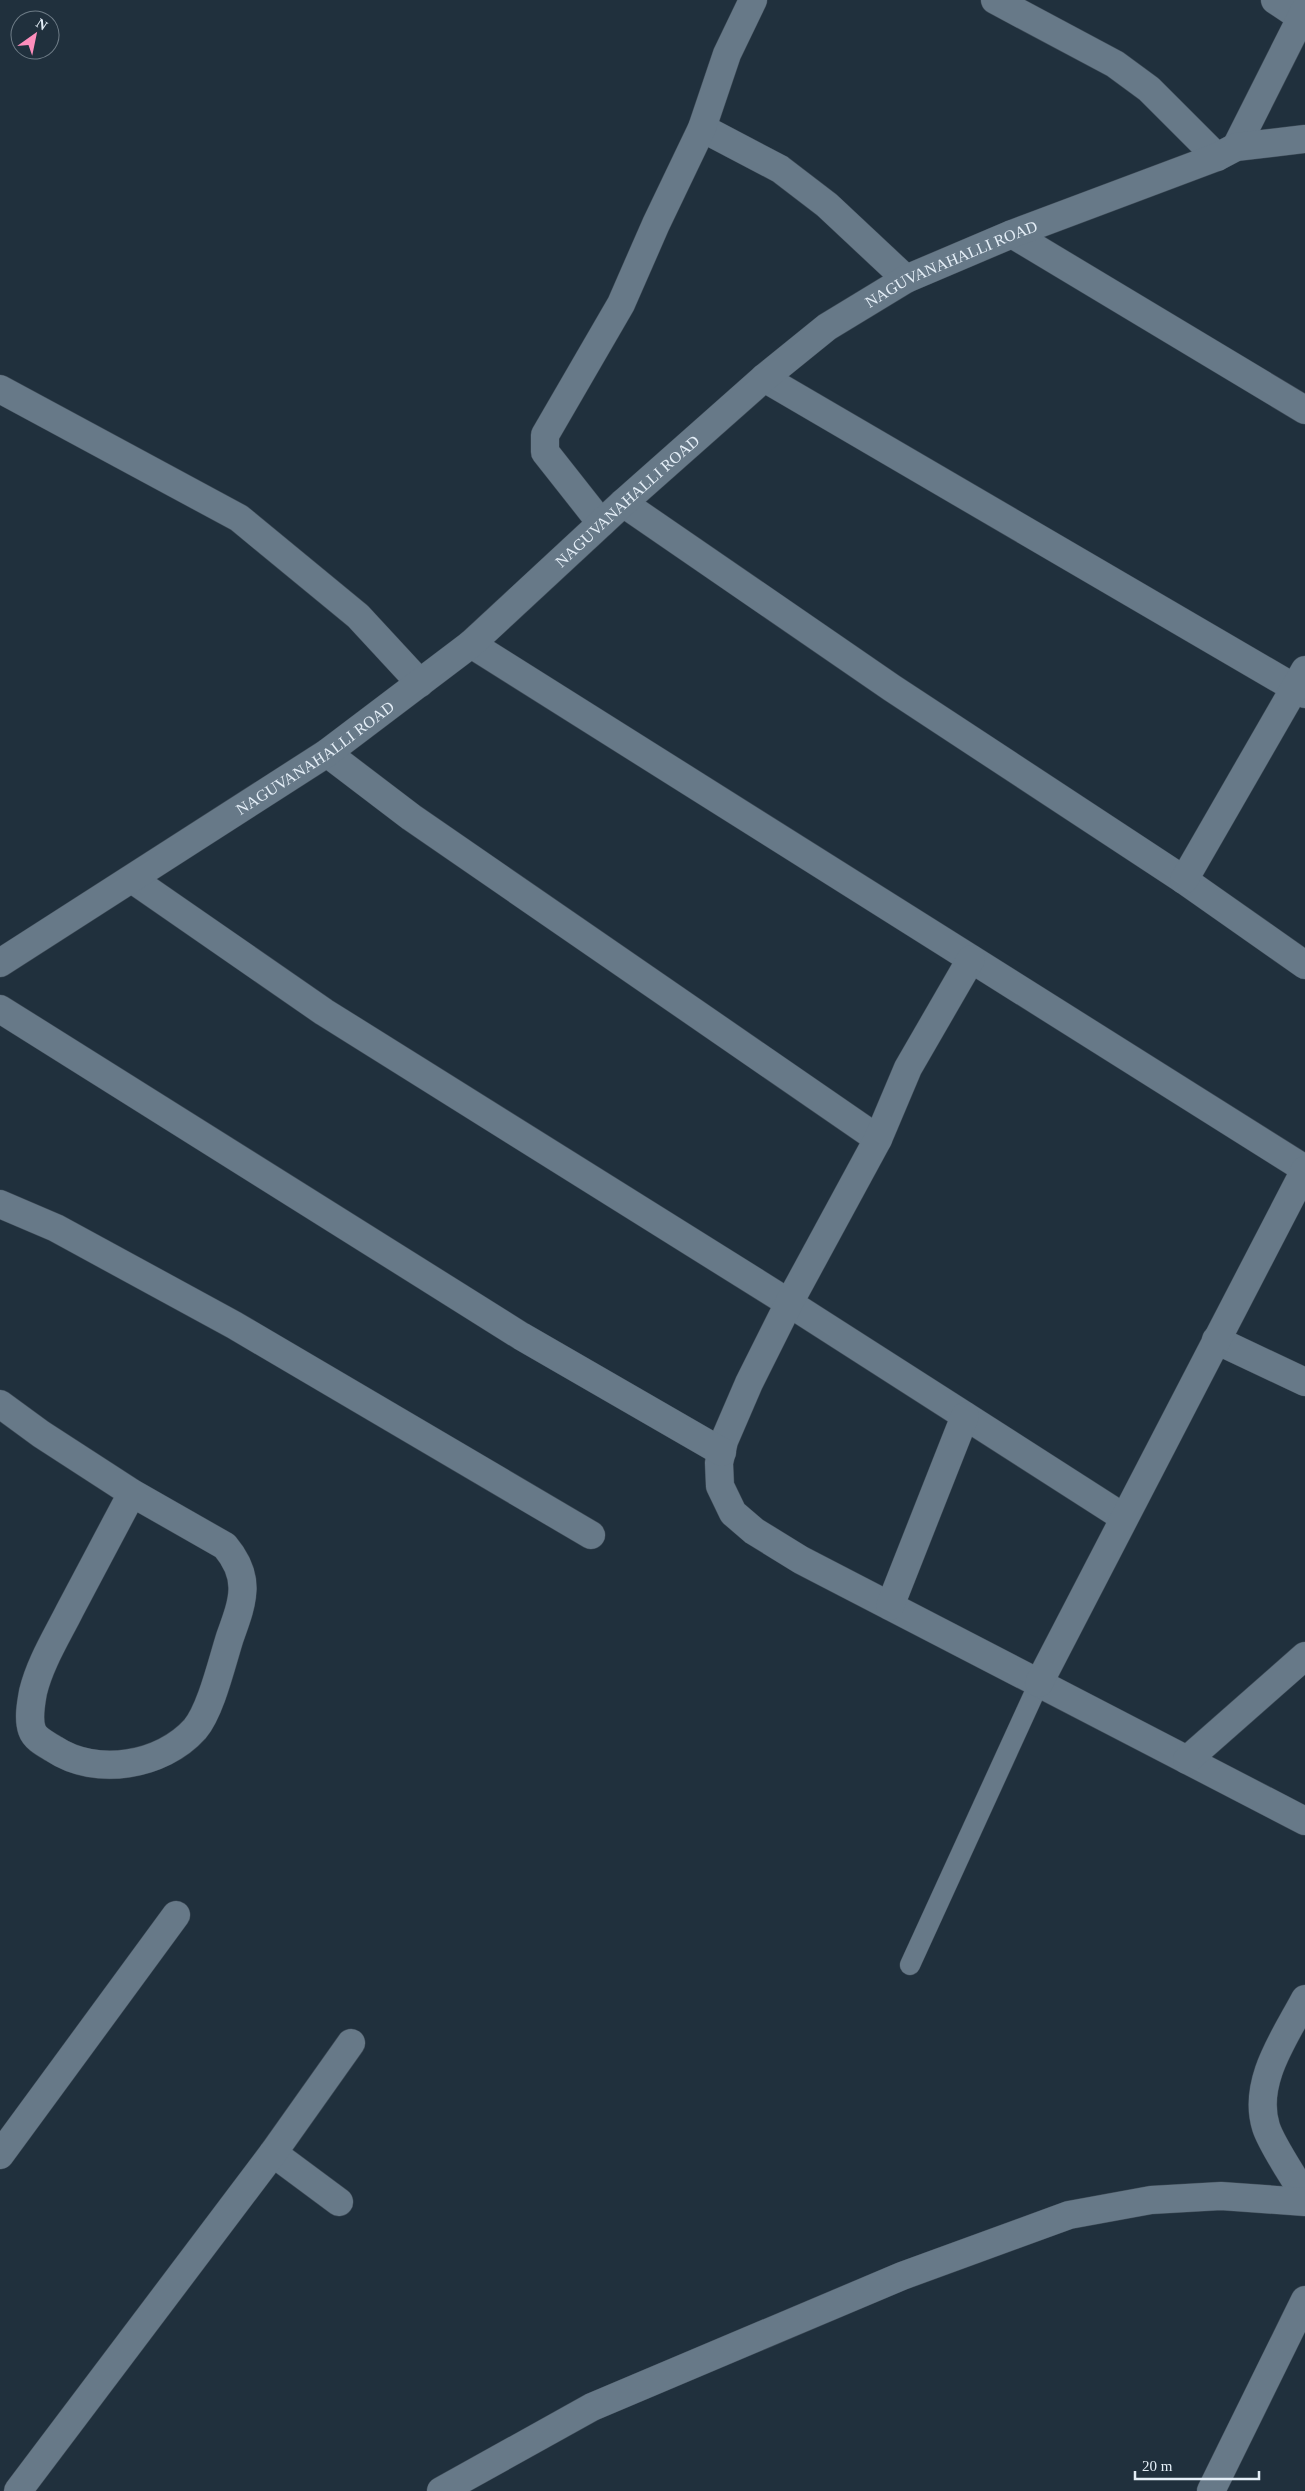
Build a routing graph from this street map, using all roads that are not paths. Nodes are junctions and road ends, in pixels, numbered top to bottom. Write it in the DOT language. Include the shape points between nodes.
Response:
graph roads {
  1 [pos="753,0"];
  2 [pos="995,0"];
  3 [pos="1276,0"];
  4 [pos="1304,15"];
  5 [pos="702,128"];
  6 [pos="1305,139"];
  7 [pos="1226,152"];
  8 [pos="1012,234"];
  9 [pos="906,279"];
  10 [pos="764,378"];
  11 [pos="0,389"];
  12 [pos="1305,410"];
  13 [pos="623,503"];
  14 [pos="601,523"];
  15 [pos="471,644"];
  16 [pos="420,683"];
  17 [pos="1302,684"];
  18 [pos="327,754"];
  19 [pos="132,880"];
  20 [pos="1184,880"];
  21 [pos="970,959"];
  22 [pos="1,962"];
  23 [pos="1305,965"];
  24 [pos="0,1009"];
  25 [pos="878,1139"];
  26 [pos="1305,1170"];
  27 [pos="0,1204"];
  28 [pos="790,1303"];
  29 [pos="1216,1340"];
  30 [pos="1305,1382"];
  31 [pos="1,1408"];
  32 [pos="965,1416"];
  33 [pos="722,1452"];
  34 [pos="132,1493"];
  35 [pos="1124,1517"];
  36 [pos="590,1535"];
  37 [pos="890,1606"];
  38 [pos="1305,1656"];
  39 [pos="1039,1684"];
  40 [pos="1187,1760"];
  41 [pos="1305,1821"];
  42 [pos="176,1915"];
  43 [pos="910,1966"];
  44 [pos="1305,1999"];
  45 [pos="351,2043"];
  46 [pos="273,2153"];
  47 [pos="0,2155"];
  48 [pos="1305,2197"];
  49 [pos="339,2202"];
  50 [pos="1305,2202"];
  51 [pos="1305,2300"];
  52 [pos="18,2491"];
  53 [pos="441,2491"];
  54 [pos="1211,2491"];
  1 -- 5 [label="street" via="727,54"];
  2 -- 7 [label="street" via="1115,64"];
  3 -- 4 [label="street"];
  4 -- 7 [label="street"];
  5 -- 9 [label="street" via="780,169 827,205"];
  5 -- 14 [label="street" via="621,304 545,435 545,452"];
  6 -- 7 [label="street, NAGUVANAHALLI ROAD"];
  7 -- 8 [label="street, NAGUVANAHALLI ROAD"];
  8 -- 9 [label="street, NAGUVANAHALLI ROAD"];
  8 -- 12 [label="street"];
  9 -- 10 [label="street, NAGUVANAHALLI ROAD" via="827,327"];
  10 -- 13 [label="street, NAGUVANAHALLI ROAD"];
  10 -- 17 [label="street"];
  11 -- 16 [label="street" via="239,518 358,616"];
  13 -- 14 [label="street, NAGUVANAHALLI ROAD"];
  13 -- 20 [label="street" via="892,688"];
  14 -- 15 [label="street, NAGUVANAHALLI ROAD"];
  15 -- 16 [label="street, NAGUVANAHALLI ROAD"];
  15 -- 21 [label="street"];
  16 -- 18 [label="street, NAGUVANAHALLI ROAD"];
  17 -- 20 [label="street"];
  18 -- 19 [label="street, NAGUVANAHALLI ROAD"];
  18 -- 25 [label="street" via="411,817"];
  19 -- 22 [label="street, NAGUVANAHALLI ROAD"];
  19 -- 28 [label="street" via="324,1012"];
  20 -- 23 [label="street"];
  21 -- 25 [label="street" via="908,1068"];
  21 -- 26 [label="street"];
  24 -- 33 [label="street" via="521,1336"];
  25 -- 28 [label="street"];
  26 -- 29 [label="street"];
  27 -- 36 [label="street" via="56,1228 234,1325"];
  28 -- 32 [label="street"];
  28 -- 33 [label="street" via="748,1383"];
  29 -- 30 [label="street"];
  29 -- 35 [label="street"];
  31 -- 34 [label="street"];
  32 -- 35 [label="street"];
  32 -- 37 [label="street"];
  33 -- 37 [label="street" via="720,1486 733,1513 754,1531 801,1560"];
  34 -- 34 [label="street" via="46,1656 33,1692 32,1731 58,1752 87,1764 122,1766 181,1742 196,1728 208,1704 244,1589 242,1573 225,1546"];
  35 -- 39 [label="street"];
  37 -- 39 [label="street"];
  38 -- 40 [label="street"];
  39 -- 40 [label="street"];
  39 -- 43 [label="lane"];
  40 -- 41 [label="street"];
  42 -- 47 [label="street"];
  44 -- 48 [label="street" via="1268,2074 1262,2100 1266,2127"];
  45 -- 46 [label="street"];
  46 -- 49 [label="street"];
  46 -- 52 [label="street"];
  50 -- 53 [label="street" via="1221,2196 1152,2200 1069,2215 902,2276 592,2407"];
  51 -- 54 [label="street"];
}
